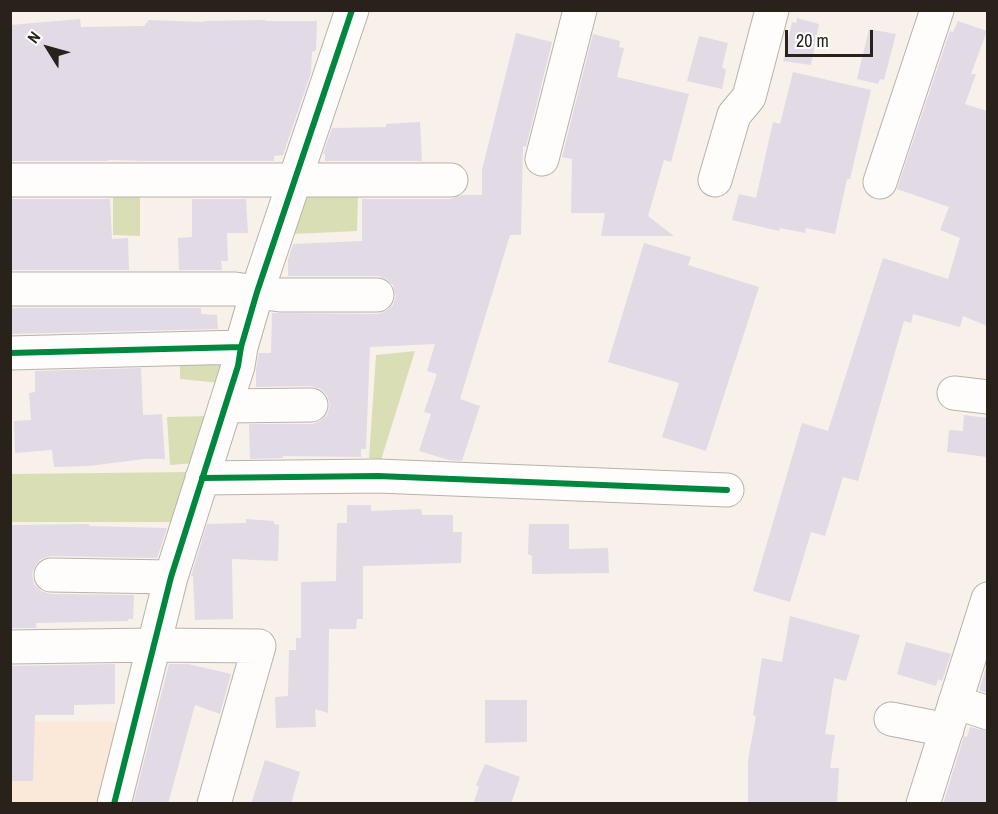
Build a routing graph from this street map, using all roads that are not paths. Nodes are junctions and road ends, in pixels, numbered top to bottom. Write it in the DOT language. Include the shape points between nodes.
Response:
graph roads {
  1 [pos="352,10"];
  2 [pos="580,10"];
  3 [pos="772,10"];
  4 [pos="937,10"];
  5 [pos="543,159"];
  6 [pos="10,180"];
  7 [pos="294,180"];
  8 [pos="451,180"];
  9 [pos="715,180"];
  10 [pos="880,182"];
  11 [pos="10,289"];
  12 [pos="257,291"];
  13 [pos="377,294"];
  14 [pos="241,347"];
  15 [pos="10,353"];
  16 [pos="954,393"];
  17 [pos="987,398"];
  18 [pos="311,405"];
  19 [pos="225,406"];
  20 [pos="202,478"];
  21 [pos="727,490"];
  22 [pos="51,575"];
  23 [pos="171,578"];
  24 [pos="987,599"];
  25 [pos="154,645"];
  26 [pos="10,647"];
  27 [pos="987,713"];
  28 [pos="951,716"];
  29 [pos="891,719"];
  30 [pos="114,804"];
  31 [pos="214,804"];
  32 [pos="923,804"];
  1 -- 7 [label="street"];
  2 -- 5 [label="street"];
  3 -- 9 [label="street" via="749,97 734,115"];
  4 -- 10 [label="street"];
  6 -- 7 [label="street"];
  7 -- 8 [label="street"];
  7 -- 12 [label="street"];
  11 -- 12 [label="street"];
  12 -- 13 [label="street" via="280,295"];
  12 -- 14 [label="street"];
  14 -- 15 [label="street"];
  14 -- 19 [label="street"];
  16 -- 17 [label="street"];
  18 -- 19 [label="street"];
  19 -- 20 [label="street"];
  20 -- 21 [label="street" via="378,476"];
  20 -- 23 [label="street"];
  22 -- 23 [label="street"];
  23 -- 25 [label="street"];
  24 -- 28 [label="street"];
  25 -- 26 [label="street"];
  25 -- 30 [label="street"];
  25 -- 31 [label="street" via="259,646"];
  27 -- 28 [label="street"];
  28 -- 29 [label="street"];
  28 -- 32 [label="street"];
}
